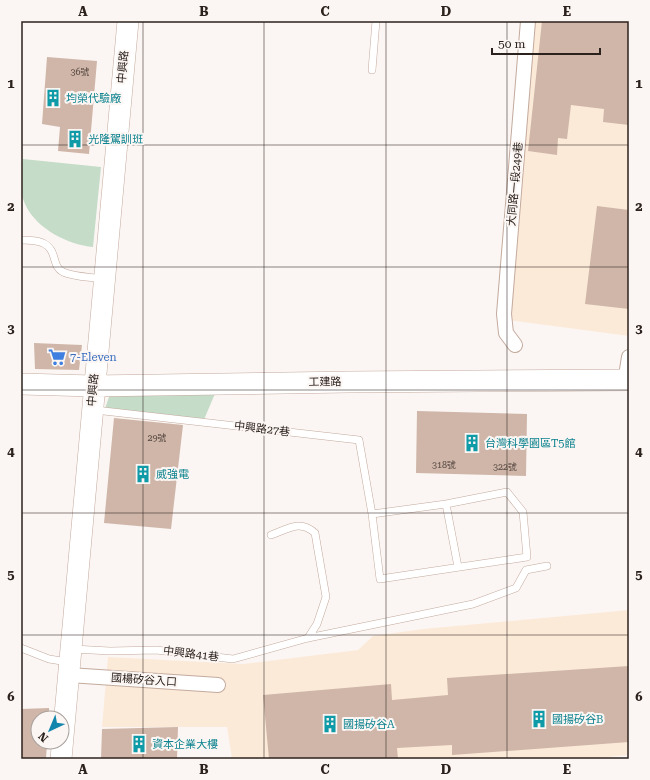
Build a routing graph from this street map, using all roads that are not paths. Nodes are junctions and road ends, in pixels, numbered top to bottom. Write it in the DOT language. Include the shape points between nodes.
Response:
graph roads {
  1 [pos="128,21"];
  2 [pos="376,21"];
  3 [pos="528,21"];
  4 [pos="372,70"];
  5 [pos="21,240"];
  6 [pos="103,279"];
  7 [pos="515,344"];
  8 [pos="629,357"];
  9 [pos="628,378"];
  10 [pos="21,384"];
  11 [pos="93,386"];
  12 [pos="91,409"];
  13 [pos="446,504"];
  14 [pos="372,514"];
  15 [pos="271,535"];
  16 [pos="547,566"];
  17 [pos="458,567"];
  18 [pos="308,638"];
  19 [pos="21,648"];
  20 [pos="70,662"];
  21 [pos="218,685"];
  22 [pos="60,759"];
  1 -- 6 [label="street, 中興路"];
  2 -- 4 [label="lane"];
  3 -- 7 [label="street, 大同路一段249巷" via="504,314 506,333"];
  5 -- 6 [label="lane" via="41,242 48,246 59,269 64,273"];
  6 -- 11 [label="street, 中興路"];
  8 -- 9 [label="street"];
  9 -- 11 [label="street, 工建路"];
  10 -- 11 [label="street, 工建路"];
  11 -- 12 [label="street, 中興路"];
  12 -- 14 [label="lane, 中興路27巷" via="359,440"];
  12 -- 20 [label="street, 中興路"];
  13 -- 14 [label="lane, 中興路27巷"];
  13 -- 17 [label="lane"];
  13 -- 17 [label="lane, 中興路27巷" via="507,492 523,512 527,557"];
  14 -- 17 [label="lane, 中興路27巷" via="380,578"];
  15 -- 18 [label="lane" via="299,525 307,526 315,533 326,597 317,624"];
  16 -- 18 [label="lane, 中興路41巷" via="526,570 516,588 473,604"];
  18 -- 20 [label="lane, 中興路41巷" via="233,659 156,650 110,651"];
  19 -- 20 [label="lane, 中興路41巷" via="49,659"];
  20 -- 21 [label="street, 國楊矽谷入口"];
  20 -- 22 [label="street, 中興路"];
}
